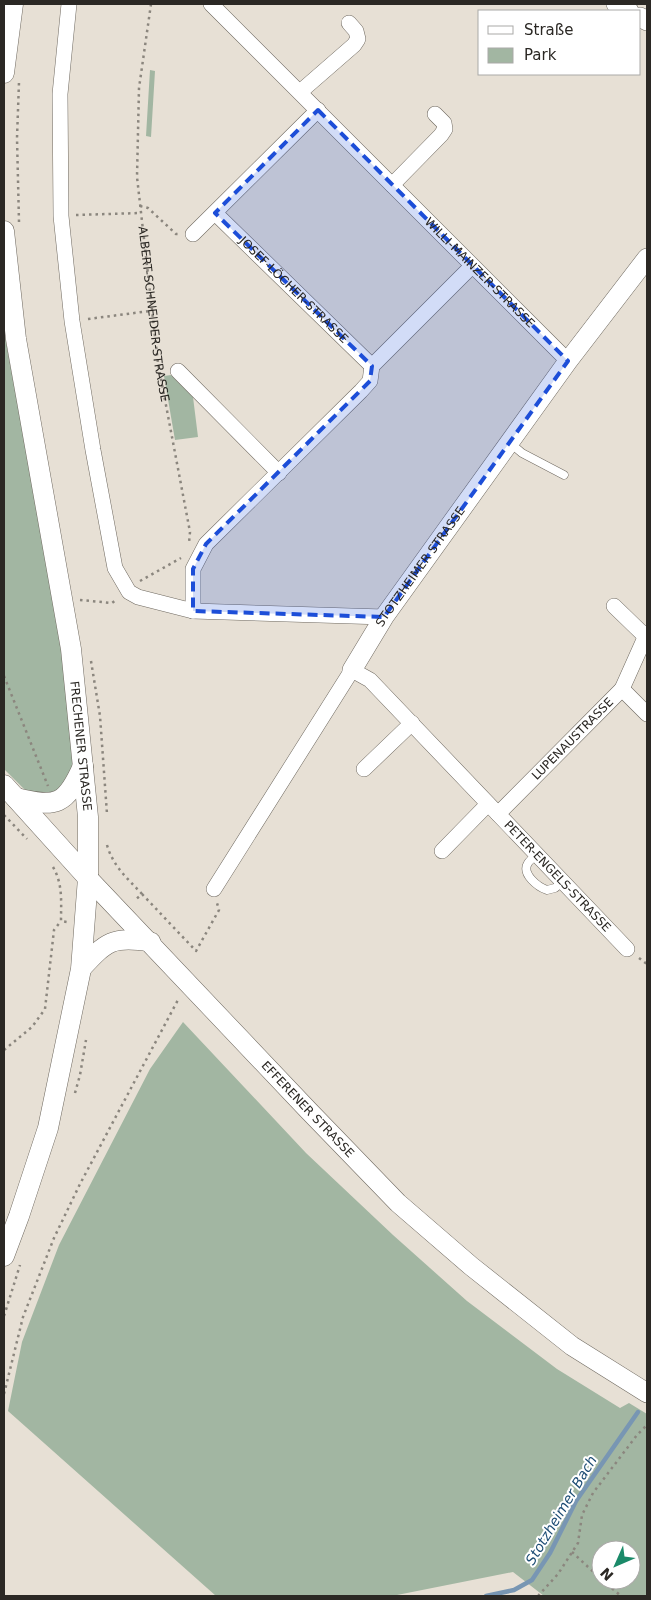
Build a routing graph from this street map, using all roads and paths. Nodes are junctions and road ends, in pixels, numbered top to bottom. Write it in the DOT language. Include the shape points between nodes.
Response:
graph roads {
  1 [pos="13,4"];
  2 [pos="69,4"];
  3 [pos="151,4"];
  4 [pos="616,4"];
  5 [pos="216,5"];
  6 [pos="627,10"];
  7 [pos="349,23"];
  8 [pos="4,73"];
  9 [pos="300,92"];
  10 [pos="318,110"];
  11 [pos="435,114"];
  12 [pos="392,185"];
  13 [pos="140,206"];
  14 [pos="140,213"];
  15 [pos="215,213"];
  16 [pos="61,216"];
  17 [pos="4,231"];
  18 [pos="193,234"];
  19 [pos="647,258"];
  20 [pos="472,266"];
  21 [pos="150,310"];
  22 [pos="72,321"];
  23 [pos="568,361"];
  24 [pos="372,366"];
  25 [pos="178,371"];
  26 [pos="509,442"];
  27 [pos="279,473"];
  28 [pos="564,475"];
  29 [pos="189,543"];
  30 [pos="186,552"];
  31 [pos="129,592"];
  32 [pos="64,603"];
  33 [pos="614,606"];
  34 [pos="193,611"];
  35 [pos="384,617"];
  36 [pos="646,635"];
  37 [pos="352,670"];
  38 [pos="4,676"];
  39 [pos="622,689"];
  40 [pos="647,714"];
  41 [pos="412,723"];
  42 [pos="83,766"];
  43 [pos="364,769"];
  44 [pos="50,788"];
  45 [pos="10,792"];
  46 [pos="494,809"];
  47 [pos="4,815"];
  48 [pos="29,841"];
  49 [pos="442,851"];
  50 [pos="537,854"];
  51 [pos="48,862"];
  52 [pos="88,878"];
  53 [pos="562,881"];
  54 [pos="214,889"];
  55 [pos="142,894"];
  56 [pos="61,921"];
  57 [pos="85,923"];
  58 [pos="150,942"];
  59 [pos="627,949"];
  60 [pos="81,969"];
  61 [pos="179,998"];
  62 [pos="4,1050"];
  63 [pos="4,1256"];
  64 [pos="647,1393"];
  65 [pos="4,1394"];
  66 [pos="647,1425"];
  67 [pos="572,1552"];
  68 [pos="591,1570"];
  69 [pos="538,1596"];
  1 -- 8 [label="main road"];
  2 -- 16 [label="street" via="60,94"];
  3 -- 13 [label="path, ALBERT-SCHNEIDER-STRASSE" via="139,96 137,168"];
  4 -- 6 [label="street"];
  5 -- 9 [label="street, WILLI-MAINZER-STRASSE"];
  7 -- 9 [label="street" via="358,39 354,45"];
  9 -- 10 [label="street, WILLI-MAINZER-STRASSE"];
  10 -- 12 [label="street, WILLI-MAINZER-STRASSE"];
  10 -- 15 [label="street"];
  11 -- 12 [label="street" via="445,129"];
  12 -- 20 [label="street, WILLI-MAINZER-STRASSE"];
  13 -- 14 [label="path, ALBERT-SCHNEIDER-STRASSE"];
  13 -- 18 [label="path" via="148,208 176,234"];
  14 -- 16 [label="path"];
  14 -- 21 [label="path, ALBERT-SCHNEIDER-STRASSE"];
  15 -- 18 [label="street"];
  15 -- 24 [label="street, JOSEF-LÖCHER-STRASSE"];
  16 -- 22 [label="street"];
  17 -- 32 [label="main road, FRECHENER STRASSE" via="16,339"];
  19 -- 23 [label="street, STOTZHEIMER STRASSE"];
  20 -- 23 [label="street, WILLI-MAINZER-STRASSE"];
  20 -- 24 [label="street"];
  21 -- 22 [label="path"];
  21 -- 29 [label="path, ALBERT-SCHNEIDER-STRASSE" via="190,532"];
  22 -- 31 [label="street" via="115,568"];
  23 -- 26 [label="street, STOTZHEIMER STRASSE"];
  24 -- 27 [label="street" via="370,381"];
  25 -- 27 [label="street"];
  26 -- 28 [label="lane" via="522,453"];
  26 -- 35 [label="street, STOTZHEIMER STRASSE"];
  27 -- 34 [label="street" via="206,544 193,569"];
  30 -- 31 [label="path" via="174,563 142,579"];
  31 -- 32 [label="path" via="112,603 81,600"];
  31 -- 34 [label="street"];
  32 -- 42 [label="main road, FRECHENER STRASSE"];
  33 -- 36 [label="street"];
  34 -- 35 [label="street"];
  35 -- 37 [label="street, STOTZHEIMER STRASSE"];
  36 -- 39 [label="street"];
  37 -- 41 [label="street, PETER-ENGELS-STRASSE" via="370,680"];
  37 -- 54 [label="street, STOTZHEIMER STRASSE"];
  38 -- 44 [label="path"];
  39 -- 40 [label="street, LUPENAUSTRASSE"];
  39 -- 46 [label="street, LUPENAUSTRASSE"];
  41 -- 43 [label="street"];
  41 -- 46 [label="street, PETER-ENGELS-STRASSE"];
  42 -- 45 [label="main road" via="71,790 56,802 39,804"];
  42 -- 52 [label="main road, FRECHENER STRASSE" via="88,817"];
  45 -- 52 [label="main road, EFFERENER STRASSE"];
  46 -- 49 [label="street"];
  46 -- 50 [label="street, PETER-ENGELS-STRASSE"];
  47 -- 48 [label="path"];
  50 -- 53 [label="street, PETER-ENGELS-STRASSE"];
  50 -- 53 [label="lane" via="527,867 533,882 547,890"];
  51 -- 56 [label="path" via="54,869 62,893"];
  52 -- 57 [label="main road, FRECHENER STRASSE"];
  52 -- 58 [label="street, EFFERENER STRASSE"];
  53 -- 59 [label="street, PETER-ENGELS-STRASSE"];
  54 -- 55 [label="path" via="219,910 196,951"];
  56 -- 57 [label="path"];
  56 -- 62 [label="path" via="54,930 45,1009 32,1027"];
  57 -- 60 [label="main road, FRECHENER STRASSE"];
  58 -- 60 [label="street" via="113,941"];
  58 -- 64 [label="street, EFFERENER STRASSE" via="398,1203 572,1346"];
  60 -- 63 [label="main road, FRECHENER STRASSE" via="48,1128"];
  61 -- 65 [label="path" via="54,1238 23,1318"];
  66 -- 67 [label="path" via="593,1493 582,1515 578,1543"];
  67 -- 68 [label="path"];
  67 -- 69 [label="path"];
}
